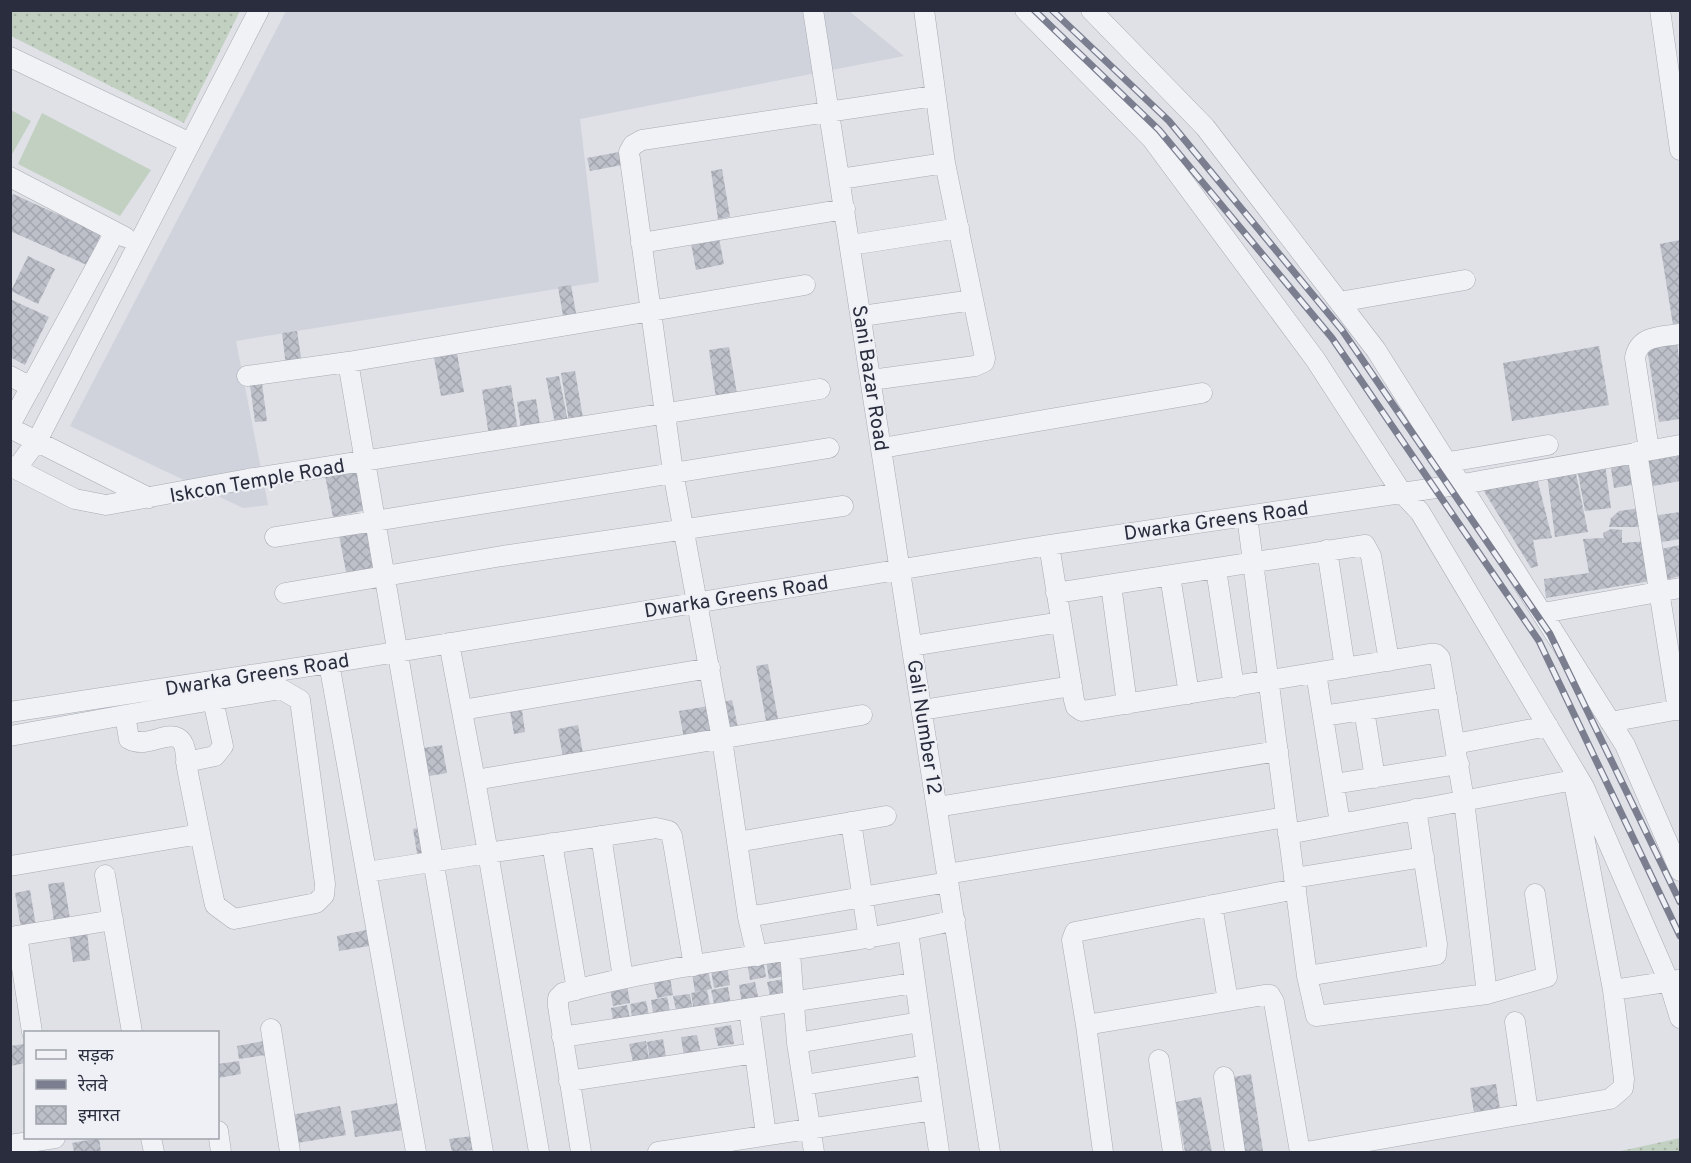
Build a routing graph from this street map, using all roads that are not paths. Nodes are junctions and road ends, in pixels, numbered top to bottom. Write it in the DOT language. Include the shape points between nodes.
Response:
graph roads {
  1 [pos="259,10"];
  2 [pos="813,10"];
  3 [pos="924,10"];
  4 [pos="1025,10"];
  5 [pos="1090,10"];
  6 [pos="1660,10"];
  7 [pos="10,57"];
  8 [pos="934,96"];
  9 [pos="830,111"];
  10 [pos="190,143"];
  11 [pos="1680,150"];
  12 [pos="945,163"];
  13 [pos="10,177"];
  14 [pos="840,179"];
  15 [pos="845,209"];
  16 [pos="959,228"];
  17 [pos="115,232"];
  18 [pos="640,243"];
  19 [pos="138,244"];
  20 [pos="851,245"];
  21 [pos="1465,280"];
  22 [pos="805,285"];
  23 [pos="973,300"];
  24 [pos="1339,302"];
  25 [pos="650,309"];
  26 [pos="861,316"];
  27 [pos="1680,334"];
  28 [pos="348,362"];
  29 [pos="10,376"];
  30 [pos="247,376"];
  31 [pos="872,380"];
  32 [pos="31,387"];
  33 [pos="820,389"];
  34 [pos="1202,393"];
  35 [pos="665,413"];
  36 [pos="10,426"];
  37 [pos="37,441"];
  38 [pos="1548,445"];
  39 [pos="1680,445"];
  40 [pos="829,448"];
  41 [pos="882,448"];
  42 [pos="1643,451"];
  43 [pos="365,462"];
  44 [pos="1449,462"];
  45 [pos="13,467"];
  46 [pos="673,472"];
  47 [pos="1463,484"];
  48 [pos="1402,493"];
  49 [pos="149,498"];
  50 [pos="843,506"];
  51 [pos="1247,516"];
  52 [pos="375,520"];
  53 [pos="684,529"];
  54 [pos="275,537"];
  55 [pos="1049,545"];
  56 [pos="1327,550"];
  57 [pos="1253,563"];
  58 [pos="1216,569"];
  59 [pos="900,570"];
  60 [pos="384,576"];
  61 [pos="1170,576"];
  62 [pos="1111,585"];
  63 [pos="1680,588"];
  64 [pos="1659,592"];
  65 [pos="285,593"];
  66 [pos="1056,593"];
  67 [pos="698,602"];
  68 [pos="1543,613"];
  69 [pos="1061,622"];
  70 [pos="449,643"];
  71 [pos="912,646"];
  72 [pos="397,652"];
  73 [pos="1389,661"];
  74 [pos="329,663"];
  75 [pos="710,668"];
  76 [pos="1345,668"];
  77 [pos="1316,673"];
  78 [pos="1268,681"];
  79 [pos="1072,686"];
  80 [pos="171,687"];
  81 [pos="1234,687"];
  82 [pos="1190,694"];
  83 [pos="1447,697"];
  84 [pos="213,700"];
  85 [pos="1127,704"];
  86 [pos="175,707"];
  87 [pos="1679,709"];
  88 [pos="462,710"];
  89 [pos="922,710"];
  90 [pos="1364,710"];
  91 [pos="10,712"];
  92 [pos="125,715"];
  93 [pos="862,715"];
  94 [pos="1323,716"];
  95 [pos="1610,722"];
  96 [pos="1548,726"];
  97 [pos="10,736"];
  98 [pos="722,739"];
  99 [pos="1455,744"];
  100 [pos="1278,751"];
  101 [pos="186,762"];
  102 [pos="1459,764"];
  103 [pos="1375,778"];
  104 [pos="1576,779"];
  105 [pos="475,780"];
  106 [pos="1334,784"];
  107 [pos="1464,800"];
  108 [pos="937,807"];
  109 [pos="1416,809"];
  110 [pos="886,816"];
  111 [pos="851,822"];
  112 [pos="1340,823"];
  113 [pos="1287,825"];
  114 [pos="200,834"];
  115 [pos="601,836"];
  116 [pos="737,842"];
  117 [pos="552,843"];
  118 [pos="488,853"];
  119 [pos="1424,857"];
  120 [pos="436,862"];
  121 [pos="10,866"];
  122 [pos="1680,871"];
  123 [pos="367,872"];
  124 [pos="105,875"];
  125 [pos="948,878"];
  126 [pos="1295,884"];
  127 [pos="1535,894"];
  128 [pos="863,897"];
  129 [pos="1212,905"];
  130 [pos="748,916"];
  131 [pos="113,920"];
  132 [pos="955,920"];
  133 [pos="908,931"];
  134 [pos="14,937"];
  135 [pos="869,939"];
  136 [pos="790,952"];
  137 [pos="757,956"];
  138 [pos="694,966"];
  139 [pos="1307,976"];
  140 [pos="623,978"];
  141 [pos="1675,981"];
  142 [pos="914,983"];
  143 [pos="577,990"];
  144 [pos="1613,990"];
  145 [pos="1487,994"];
  146 [pos="1228,1001"];
  147 [pos="795,1003"];
  148 [pos="749,1009"];
  149 [pos="1680,1018"];
  150 [pos="920,1022"];
  151 [pos="1515,1022"];
  152 [pos="1086,1025"];
  153 [pos="271,1029"];
  154 [pos="32,1031"];
  155 [pos="132,1031"];
  156 [pos="562,1037"];
  157 [pos="797,1043"];
  158 [pos="755,1053"];
  159 [pos="1159,1060"];
  160 [pos="927,1065"];
  161 [pos="1224,1077"];
  162 [pos="569,1082"];
  163 [pos="804,1085"];
  164 [pos="933,1110"];
  165 [pos="1528,1112"];
  166 [pos="811,1128"];
  167 [pos="766,1135"];
  168 [pos="51,1141"];
  169 [pos="10,1145"];
  170 [pos="1375,1146"];
  171 [pos="290,1152"];
  172 [pos="416,1152"];
  173 [pos="483,1152"];
  174 [pos="539,1152"];
  175 [pos="581,1152"];
  176 [pos="658,1152"];
  177 [pos="814,1152"];
  178 [pos="939,1152"];
  179 [pos="990,1152"];
  180 [pos="1103,1152"];
  181 [pos="1173,1152"];
  182 [pos="1235,1152"];
  183 [pos="1300,1152"];
  184 [pos="1307,1152"];
  1 -- 10 [label="street"];
  2 -- 9 [label="street, Sani Bazar Road"];
  3 -- 8 [label="street"];
  4 -- 48 [label="street" via="1152,139 1316,359"];
  5 -- 24 [label="street" via="1205,127"];
  6 -- 11 [label="street"];
  7 -- 10 [label="street"];
  8 -- 9 [label="street"];
  8 -- 12 [label="street"];
  9 -- 14 [label="street, Sani Bazar Road"];
  9 -- 18 [label="street" via="642,140 633,145 628,161"];
  10 -- 19 [label="street"];
  12 -- 14 [label="street"];
  12 -- 16 [label="street"];
  13 -- 17 [label="street"];
  14 -- 15 [label="street, Sani Bazar Road"];
  15 -- 18 [label="street"];
  15 -- 20 [label="street, Sani Bazar Road"];
  16 -- 20 [label="street"];
  16 -- 23 [label="street"];
  17 -- 19 [label="street"];
  17 -- 32 [label="street"];
  18 -- 25 [label="street"];
  19 -- 37 [label="street"];
  20 -- 26 [label="street, Sani Bazar Road"];
  21 -- 24 [label="street"];
  22 -- 25 [label="street"];
  23 -- 26 [label="street"];
  23 -- 31 [label="street" via="984,362"];
  24 -- 44 [label="street" via="1376,350"];
  25 -- 28 [label="street"];
  25 -- 35 [label="street"];
  26 -- 31 [label="street, Sani Bazar Road"];
  27 -- 42 [label="street" via="1646,339 1637,349"];
  28 -- 30 [label="street"];
  28 -- 43 [label="street"];
  29 -- 32 [label="street"];
  31 -- 41 [label="street, Sani Bazar Road"];
  32 -- 36 [label="street"];
  33 -- 35 [label="street, Iskcon Temple Road"];
  34 -- 41 [label="street"];
  35 -- 43 [label="street, Iskcon Temple Road"];
  35 -- 46 [label="street"];
  36 -- 37 [label="street, Iskcon Temple Road"];
  37 -- 45 [label="street"];
  37 -- 49 [label="street, Iskcon Temple Road"];
  38 -- 44 [label="street"];
  39 -- 42 [label="street, Dwarka Greens Road"];
  40 -- 46 [label="street"];
  41 -- 59 [label="street, Sani Bazar Road"];
  42 -- 47 [label="street, Dwarka Greens Road"];
  42 -- 64 [label="street"];
  43 -- 49 [label="street, Iskcon Temple Road"];
  43 -- 52 [label="street"];
  44 -- 47 [label="street"];
  45 -- 49 [label="street, Iskcon Temple Road" via="90,504"];
  46 -- 52 [label="street"];
  46 -- 53 [label="street"];
  47 -- 48 [label="street, Dwarka Greens Road"];
  47 -- 68 [label="street"];
  48 -- 51 [label="street, Dwarka Greens Road"];
  48 -- 96 [label="street" via="1420,512"];
  50 -- 53 [label="street"];
  51 -- 55 [label="street, Dwarka Greens Road"];
  51 -- 57 [label="street"];
  52 -- 54 [label="street"];
  52 -- 60 [label="street"];
  53 -- 60 [label="street"];
  53 -- 67 [label="street"];
  55 -- 59 [label="street, Dwarka Greens Road"];
  55 -- 66 [label="street"];
  56 -- 57 [label="street"];
  56 -- 73 [label="street" via="1359,544 1370,550"];
  56 -- 76 [label="street"];
  57 -- 58 [label="street"];
  57 -- 78 [label="street"];
  58 -- 61 [label="street"];
  58 -- 81 [label="street"];
  59 -- 67 [label="street, Dwarka Greens Road"];
  59 -- 71 [label="street, Sani Bazar Road"];
  60 -- 65 [label="street"];
  60 -- 72 [label="street"];
  61 -- 62 [label="street"];
  61 -- 82 [label="street"];
  62 -- 66 [label="street"];
  62 -- 85 [label="street"];
  63 -- 64 [label="street"];
  64 -- 68 [label="street"];
  64 -- 87 [label="street"];
  66 -- 69 [label="street"];
  67 -- 70 [label="street, Dwarka Greens Road"];
  67 -- 75 [label="street"];
  68 -- 95 [label="street"];
  69 -- 71 [label="street"];
  69 -- 79 [label="street"];
  70 -- 72 [label="street, Dwarka Greens Road"];
  70 -- 88 [label="street"];
  71 -- 89 [label="street, Gali Number 12"];
  72 -- 74 [label="street, Dwarka Greens Road"];
  72 -- 120 [label="street"];
  73 -- 76 [label="street"];
  73 -- 83 [label="street" via="1436,654"];
  74 -- 80 [label="street, Dwarka Greens Road"];
  74 -- 123 [label="street"];
  75 -- 88 [label="street"];
  75 -- 98 [label="street"];
  76 -- 77 [label="street"];
  77 -- 78 [label="street"];
  77 -- 94 [label="street"];
  78 -- 81 [label="street"];
  78 -- 100 [label="street"];
  79 -- 85 [label="street" via="1076,706 1082,711"];
  79 -- 89 [label="street"];
  80 -- 86 [label="street"];
  80 -- 91 [label="street, Dwarka Greens Road"];
  81 -- 82 [label="street"];
  82 -- 85 [label="street"];
  83 -- 90 [label="street"];
  83 -- 99 [label="street"];
  84 -- 86 [label="street"];
  84 -- 101 [label="street" via="223,746 215,756"];
  84 -- 114 [label="street" via="281,689 300,699 324,895 316,903 234,919 215,905"];
  86 -- 92 [label="street"];
  87 -- 95 [label="street"];
  88 -- 105 [label="street"];
  89 -- 108 [label="street, Gali Number 12"];
  90 -- 94 [label="street"];
  90 -- 103 [label="street"];
  92 -- 97 [label="street"];
  92 -- 101 [label="street" via="129,739 141,744 178,738"];
  93 -- 98 [label="street"];
  94 -- 106 [label="street"];
  95 -- 122 [label="street" via="1625,745"];
  96 -- 99 [label="street"];
  96 -- 104 [label="street"];
  98 -- 105 [label="street"];
  98 -- 116 [label="street"];
  99 -- 102 [label="street"];
  100 -- 108 [label="street"];
  100 -- 113 [label="street"];
  101 -- 114 [label="street"];
  102 -- 103 [label="street"];
  102 -- 107 [label="street"];
  103 -- 106 [label="street"];
  104 -- 107 [label="street"];
  104 -- 141 [label="street"];
  104 -- 144 [label="street"];
  105 -- 118 [label="street"];
  106 -- 112 [label="street"];
  107 -- 109 [label="street"];
  107 -- 145 [label="street"];
  108 -- 125 [label="street, Gali Number 12"];
  109 -- 112 [label="street"];
  109 -- 119 [label="street"];
  110 -- 111 [label="street"];
  111 -- 116 [label="street"];
  111 -- 128 [label="street"];
  112 -- 113 [label="street"];
  113 -- 125 [label="street"];
  113 -- 126 [label="street"];
  114 -- 121 [label="street"];
  115 -- 117 [label="street"];
  115 -- 138 [label="street" via="656,828 669,831"];
  115 -- 140 [label="street"];
  116 -- 130 [label="street"];
  117 -- 118 [label="street"];
  117 -- 143 [label="street"];
  118 -- 120 [label="street"];
  118 -- 174 [label="street"];
  119 -- 126 [label="street"];
  119 -- 139 [label="street" via="1436,955"];
  120 -- 123 [label="street"];
  120 -- 173 [label="street"];
  123 -- 172 [label="street"];
  124 -- 131 [label="street"];
  125 -- 128 [label="street"];
  125 -- 132 [label="street, Gali Number 12"];
  126 -- 129 [label="street"];
  126 -- 139 [label="street"];
  127 -- 145 [label="street" via="1547,977"];
  128 -- 130 [label="street"];
  128 -- 135 [label="street"];
  129 -- 146 [label="street"];
  129 -- 152 [label="street" via="1075,932 1072,940"];
  130 -- 137 [label="street"];
  131 -- 134 [label="street"];
  131 -- 155 [label="street"];
  132 -- 133 [label="street"];
  132 -- 179 [label="street, Gali Number 12"];
  133 -- 135 [label="street"];
  133 -- 142 [label="street"];
  134 -- 154 [label="street"];
  135 -- 136 [label="street"];
  136 -- 137 [label="street"];
  136 -- 147 [label="street"];
  137 -- 138 [label="street"];
  138 -- 140 [label="street"];
  139 -- 145 [label="street" via="1313,1010 1320,1017"];
  140 -- 143 [label="street"];
  141 -- 144 [label="street"];
  141 -- 149 [label="street"];
  142 -- 147 [label="street"];
  142 -- 150 [label="street"];
  143 -- 156 [label="street" via="558,998"];
  144 -- 165 [label="street" via="1623,1088 1610,1099"];
  146 -- 152 [label="street"];
  146 -- 183 [label="street" via="1264,995 1273,999"];
  147 -- 148 [label="street"];
  147 -- 157 [label="street"];
  148 -- 156 [label="street"];
  148 -- 158 [label="street"];
  150 -- 157 [label="street"];
  150 -- 160 [label="street"];
  151 -- 165 [label="street"];
  152 -- 180 [label="street"];
  153 -- 171 [label="street"];
  156 -- 162 [label="street"];
  157 -- 163 [label="street"];
  158 -- 162 [label="street"];
  158 -- 167 [label="street"];
  159 -- 181 [label="street"];
  160 -- 163 [label="street"];
  160 -- 164 [label="street"];
  161 -- 182 [label="street"];
  162 -- 175 [label="street"];
  163 -- 166 [label="street"];
  164 -- 166 [label="street"];
  164 -- 178 [label="street"];
  165 -- 170 [label="street"];
  166 -- 167 [label="street"];
  166 -- 177 [label="street"];
  167 -- 176 [label="street"];
  168 -- 169 [label="street"];
  170 -- 184 [label="street"];
}
